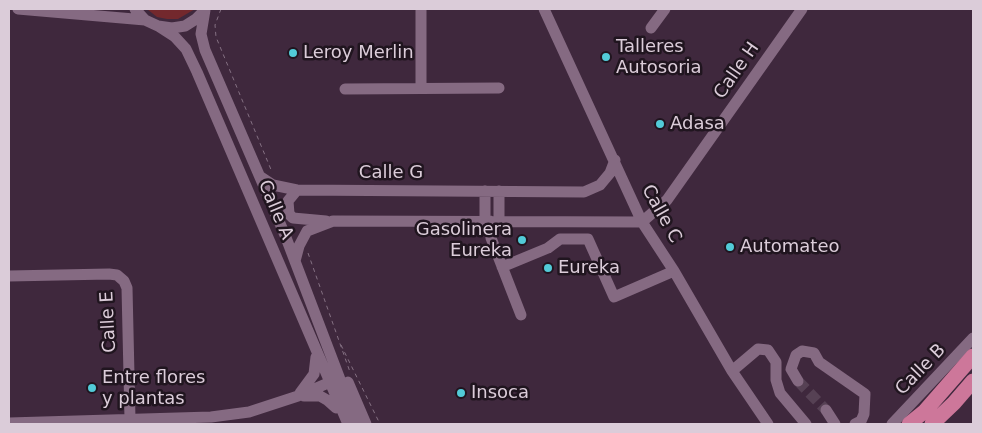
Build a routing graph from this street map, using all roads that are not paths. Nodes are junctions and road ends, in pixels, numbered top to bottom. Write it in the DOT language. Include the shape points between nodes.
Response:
graph roads {
  1 [pos="18,9"];
  2 [pos="88,9"];
  3 [pos="135,9"];
  4 [pos="206,9"];
  5 [pos="421,9"];
  6 [pos="544,9"];
  7 [pos="665,9"];
  8 [pos="802,9"];
  9 [pos="73,15"];
  10 [pos="145,20"];
  11 [pos="158,26"];
  12 [pos="651,28"];
  13 [pos="421,88"];
  14 [pos="499,88"];
  15 [pos="345,89"];
  16 [pos="615,160"];
  17 [pos="261,177"];
  18 [pos="297,190"];
  19 [pos="484,191"];
  20 [pos="499,191"];
  21 [pos="333,221"];
  22 [pos="492,221"];
  23 [pos="642,222"];
  24 [pos="294,261"];
  25 [pos="502,267"];
  26 [pos="674,271"];
  27 [pos="9,276"];
  28 [pos="522,315"];
  29 [pos="973,338"];
  30 [pos="316,352"];
  31 [pos="973,356"];
  32 [pos="335,361"];
  33 [pos="732,371"];
  34 [pos="333,380"];
  35 [pos="798,380"];
  36 [pos="973,381"];
  37 [pos="298,396"];
  38 [pos="826,410"];
  39 [pos="130,420"];
  40 [pos="345,422"];
  41 [pos="9,423"];
  42 [pos="65,423"];
  43 [pos="357,424"];
  44 [pos="366,424"];
  45 [pos="768,424"];
  46 [pos="806,424"];
  47 [pos="836,424"];
  48 [pos="855,424"];
  49 [pos="892,424"];
  50 [pos="909,424"];
  51 [pos="932,424"];
  1 -- 9 [label="street"];
  2 -- 9 [label="street"];
  3 -- 10 [label="street"];
  4 -- 11 [label="street" via="196,20 184,26"];
  4 -- 17 [label="street, Calle A" via="201,34 205,50"];
  5 -- 13 [label="street"];
  6 -- 16 [label="street, Calle C"];
  7 -- 12 [label="street"];
  8 -- 23 [label="street, Calle H" via="667,200"];
  9 -- 10 [label="street"];
  10 -- 11 [label="street"];
  11 -- 30 [label="street, Calle A" via="186,49"];
  13 -- 14 [label="street"];
  13 -- 15 [label="street"];
  16 -- 20 [label="street, Calle G" via="600,185 584,192"];
  16 -- 23 [label="street, Calle C"];
  17 -- 18 [label="street, Calle G" via="273,185"];
  17 -- 24 [label="street, Calle A"];
  18 -- 19 [label="street, Calle G"];
  18 -- 21 [label="street" via="288,202 289,214 293,218"];
  19 -- 20 [label="street, Calle G"];
  19 -- 22 [label="street"];
  20 -- 22 [label="street"];
  21 -- 22 [label="street"];
  21 -- 24 [label="street" via="310,229 303,236"];
  22 -- 23 [label="street"];
  22 -- 25 [label="street" via="492,238"];
  23 -- 26 [label="street, Calle C"];
  24 -- 32 [label="street, Calle A"];
  25 -- 26 [label="street" via="548,248 560,239 588,239 614,298"];
  25 -- 28 [label="street"];
  26 -- 33 [label="street, Calle C"];
  27 -- 39 [label="street, Calle E" via="109,274 124,281 127,288"];
  29 -- 49 [label="street, Calle B"];
  30 -- 34 [label="street, Calle A"];
  30 -- 37 [label="street" via="314,374"];
  31 -- 50 [label="highway" via="925,411"];
  32 -- 34 [label="street, Calle A"];
  32 -- 44 [label="street, Calle A"];
  33 -- 45 [label="street, Calle C"];
  33 -- 46 [label="street" via="758,349 768,350 776,362 780,393"];
  34 -- 37 [label="street"];
  34 -- 40 [label="street, Calle A"];
  34 -- 43 [label="street, Calle A"];
  35 -- 48 [label="street" via="790,369 796,355 802,351 814,353 819,362 865,394 864,414"];
  36 -- 51 [label="highway"];
  37 -- 39 [label="street" via="249,412"];
  37 -- 40 [label="street" via="312,395 328,400"];
  38 -- 47 [label="street"];
  39 -- 42 [label="street"];
  41 -- 42 [label="street"];
}
